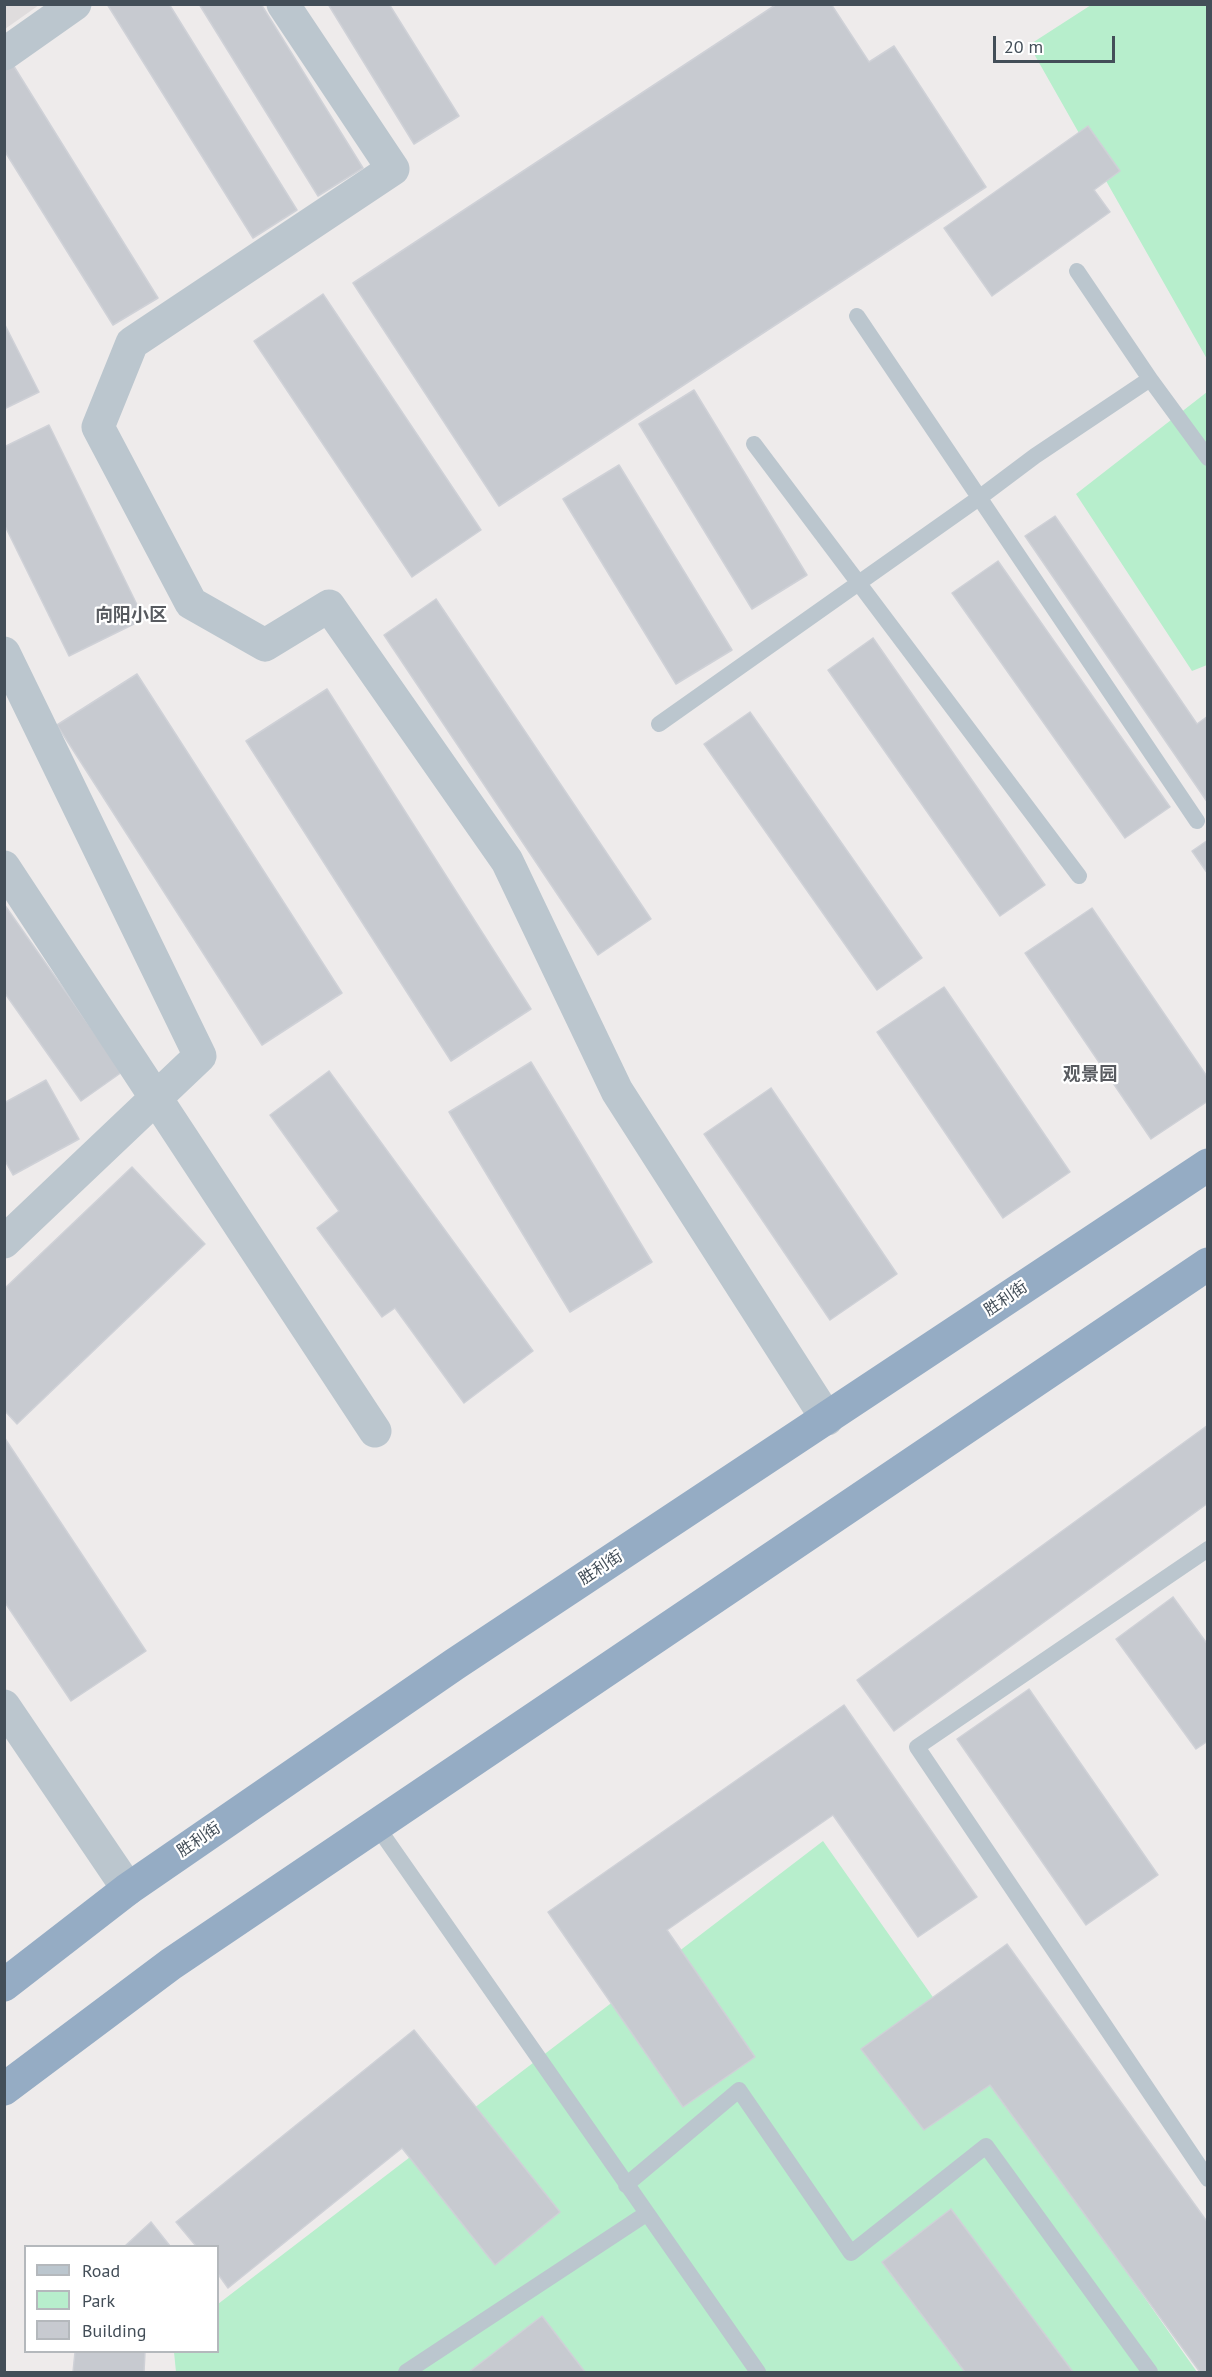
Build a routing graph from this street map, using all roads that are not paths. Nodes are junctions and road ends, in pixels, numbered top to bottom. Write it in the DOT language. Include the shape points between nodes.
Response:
graph roads {
  1 [pos="75,4"];
  2 [pos="283,4"];
  3 [pos="4,54"];
  4 [pos="1077,271"];
  5 [pos="857,316"];
  6 [pos="1150,379"];
  7 [pos="754,444"];
  8 [pos="1208,458"];
  9 [pos="980,498"];
  10 [pos="858,583"];
  11 [pos="4,653"];
  12 [pos="659,724"];
  13 [pos="1197,820"];
  14 [pos="4,867"];
  15 [pos="1079,876"];
  16 [pos="156,1098"];
  17 [pos="1208,1165"];
  18 [pos="4,1242"];
  19 [pos="1208,1264"];
  20 [pos="826,1419"];
  21 [pos="375,1431"];
  22 [pos="1208,1549"];
  23 [pos="4,1706"];
  24 [pos="376,1825"];
  25 [pos="128,1889"];
  26 [pos="4,1984"];
  27 [pos="4,2089"];
  28 [pos="1208,2179"];
  29 [pos="626,2185"];
  30 [pos="646,2214"];
  31 [pos="406,2373"];
  32 [pos="758,2373"];
  33 [pos="1150,2373"];
  1 -- 3 [label="street"];
  2 -- 20 [label="street" via="393,169 132,343 98,428 191,603 266,645 329,606 507,861 617,1091"];
  4 -- 6 [label="lane"];
  5 -- 9 [label="lane"];
  6 -- 8 [label="lane"];
  6 -- 9 [label="lane"];
  7 -- 10 [label="lane"];
  9 -- 10 [label="lane"];
  9 -- 13 [label="lane"];
  10 -- 12 [label="lane"];
  10 -- 15 [label="lane"];
  11 -- 16 [label="street" via="200,1056"];
  14 -- 16 [label="street"];
  16 -- 18 [label="street"];
  16 -- 21 [label="street"];
  17 -- 20 [label="highway, 胜利街"];
  19 -- 24 [label="highway"];
  20 -- 25 [label="highway, 胜利街" via="455,1664"];
  22 -- 28 [label="lane" via="916,1747"];
  23 -- 25 [label="street"];
  24 -- 27 [label="highway" via="171,1964"];
  24 -- 29 [label="lane"];
  25 -- 26 [label="highway, 胜利街"];
  29 -- 30 [label="lane"];
  29 -- 33 [label="lane" via="740,2090 851,2253 986,2146"];
  30 -- 31 [label="lane"];
  30 -- 32 [label="lane"];
}
